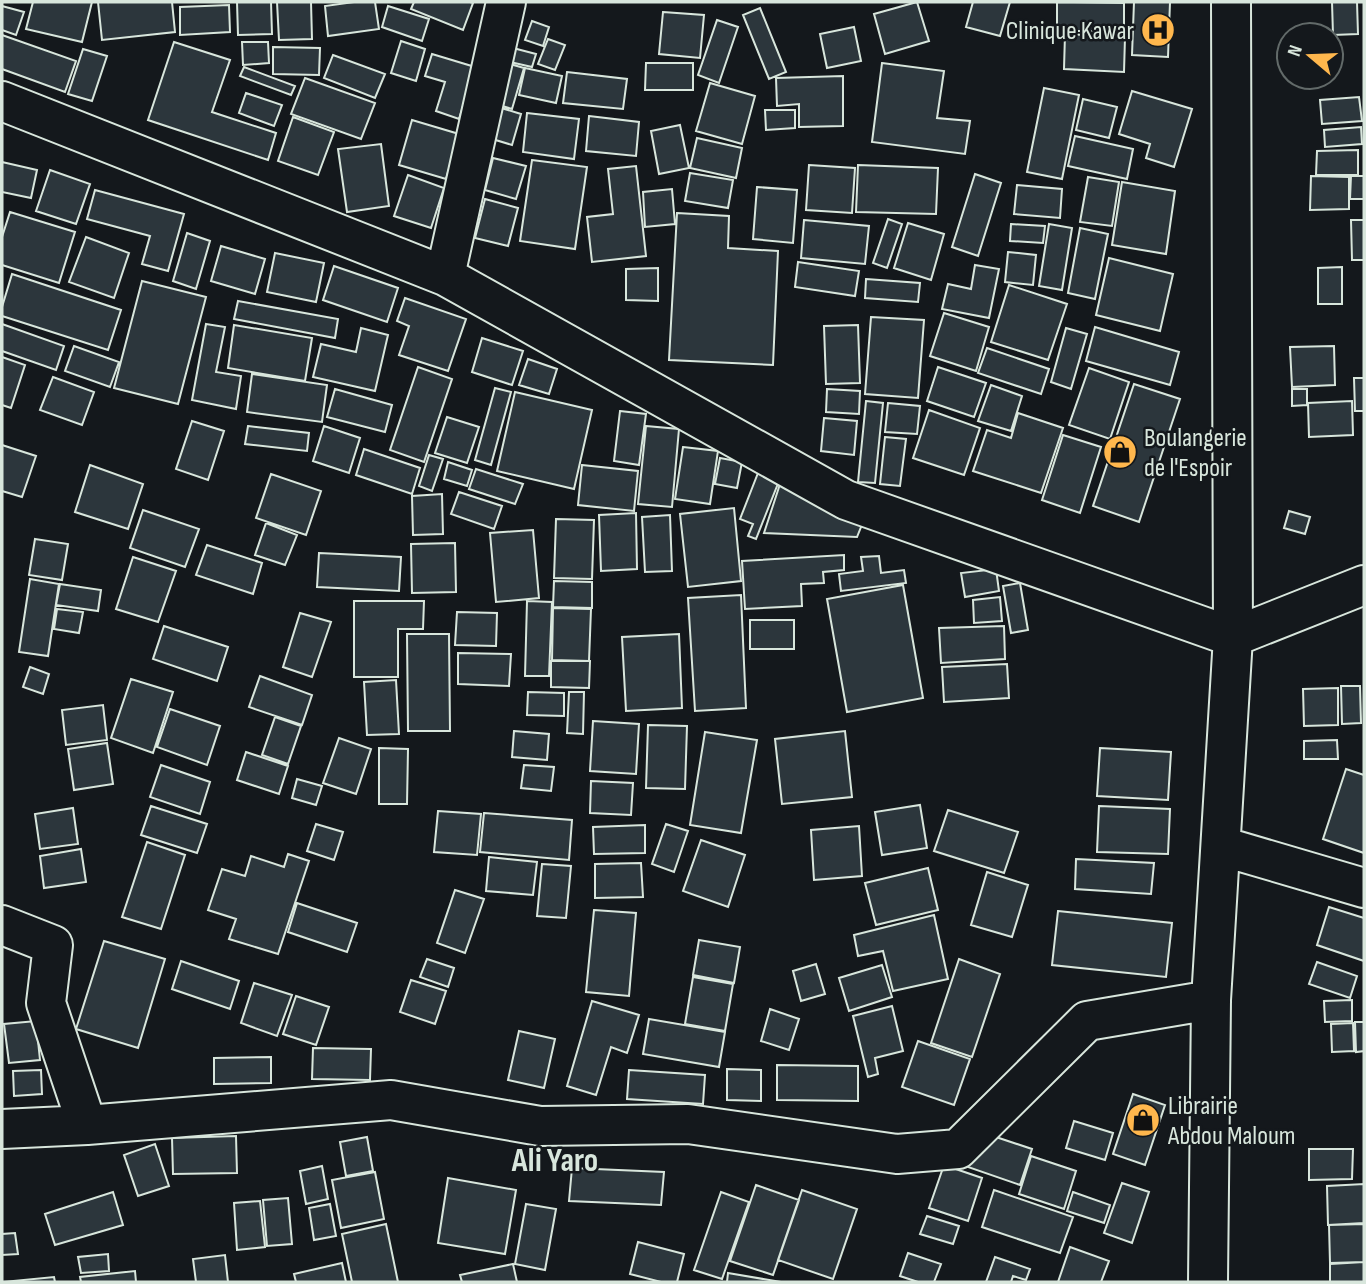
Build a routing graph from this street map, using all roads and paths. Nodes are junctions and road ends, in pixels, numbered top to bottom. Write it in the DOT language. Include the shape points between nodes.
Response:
graph roads {
  1 [pos="506,2"];
  2 [pos="1231,2"];
  3 [pos="2,101"];
  4 [pos="445,276"];
  5 [pos="1364,585"];
  6 [pos="1233,637"];
  7 [pos="1221,846"];
  8 [pos="1364,888"];
  9 [pos="2,925"];
  10 [pos="1211,1000"];
  11 [pos="87,1125"];
  12 [pos="2,1129"];
  13 [pos="1208,1282"];
  1 -- 4 [label="street"];
  2 -- 6 [label="street"];
  3 -- 4 [label="street"];
  4 -- 6 [label="street" via="846,500"];
  5 -- 6 [label="street"];
  6 -- 7 [label="street"];
  7 -- 8 [label="street"];
  7 -- 10 [label="street"];
  9 -- 11 [label="street" via="53,945 46,1003"];
  10 -- 11 [label="street" via="1087,1021 958,1149 897,1154 688,1124 540,1126 391,1100"];
  10 -- 13 [label="street"];
  11 -- 12 [label="street"];
}
